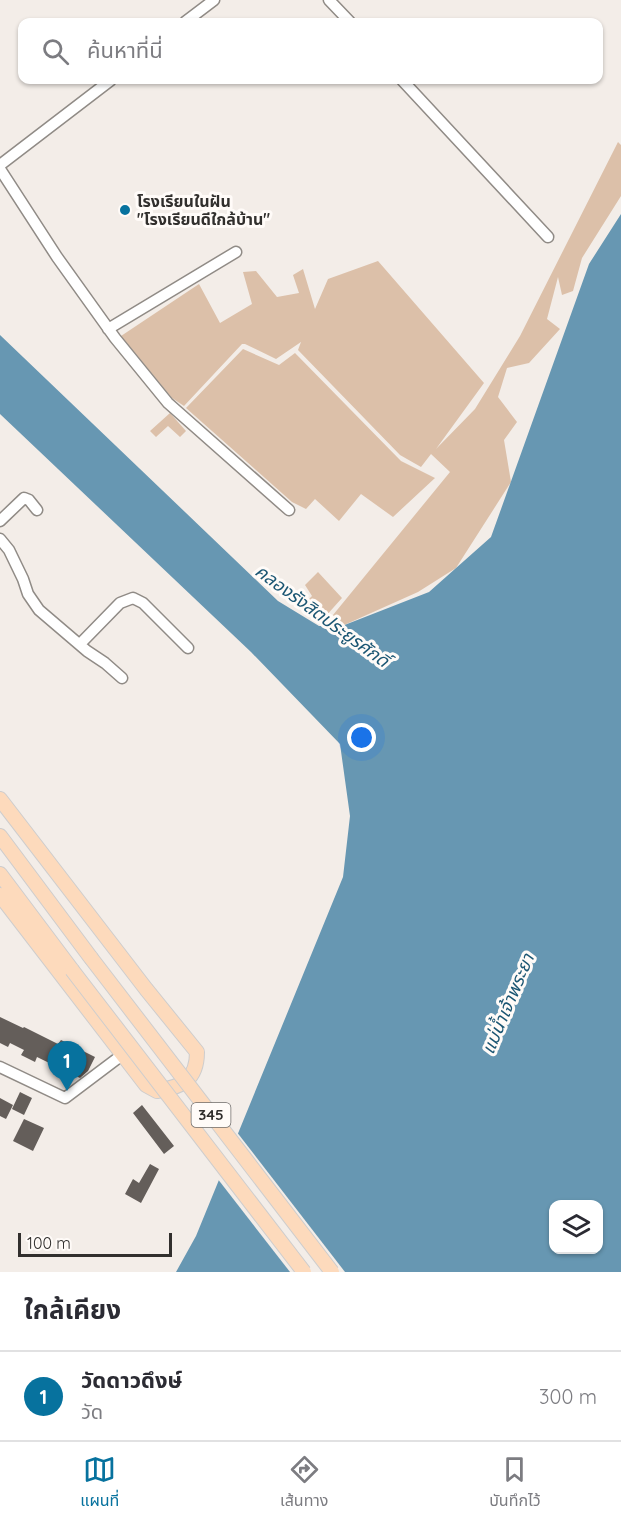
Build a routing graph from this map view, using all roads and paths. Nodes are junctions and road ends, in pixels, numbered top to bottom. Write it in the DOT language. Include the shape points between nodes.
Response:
graph roads {
  1 [pos="214,0"];
  2 [pos="329,0"];
  3 [pos="190,18"];
  4 [pos="346,18"];
  5 [pos="106,84"];
  6 [pos="406,84"];
  7 [pos="0,167"];
  8 [pos="548,237"];
  9 [pos="236,252"];
  10 [pos="108,329"];
  11 [pos="37,510"];
  12 [pos="289,510"];
  13 [pos="0,521"];
  14 [pos="0,539"];
  15 [pos="80,644"];
  16 [pos="188,648"];
  17 [pos="122,678"];
  18 [pos="0,799"];
  19 [pos="0,836"];
  20 [pos="0,874"];
  21 [pos="0,895"];
  22 [pos="122,1055"];
  23 [pos="0,1067"];
  24 [pos="304,1272"];
  25 [pos="332,1272"];
  1 -- 3 [label="street"];
  2 -- 4 [label="street"];
  5 -- 7 [label="street"];
  6 -- 8 [label="street"];
  7 -- 10 [label="street"];
  9 -- 10 [label="street"];
  10 -- 12 [label="street" via="168,403"];
  11 -- 13 [label="street" via="24,498"];
  14 -- 15 [label="street" via="39,610"];
  15 -- 16 [label="street" via="120,603 133,598 143,603"];
  15 -- 17 [label="street"];
  18 -- 22 [label="main road" via="197,1052 197,1062 183,1085 157,1091 146,1085"];
  19 -- 25 [label="main road, 345, bridge"];
  20 -- 24 [label="main road, 345, bridge"];
  21 -- 22 [label="main road"];
  22 -- 23 [label="street" via="65,1098"];
}
